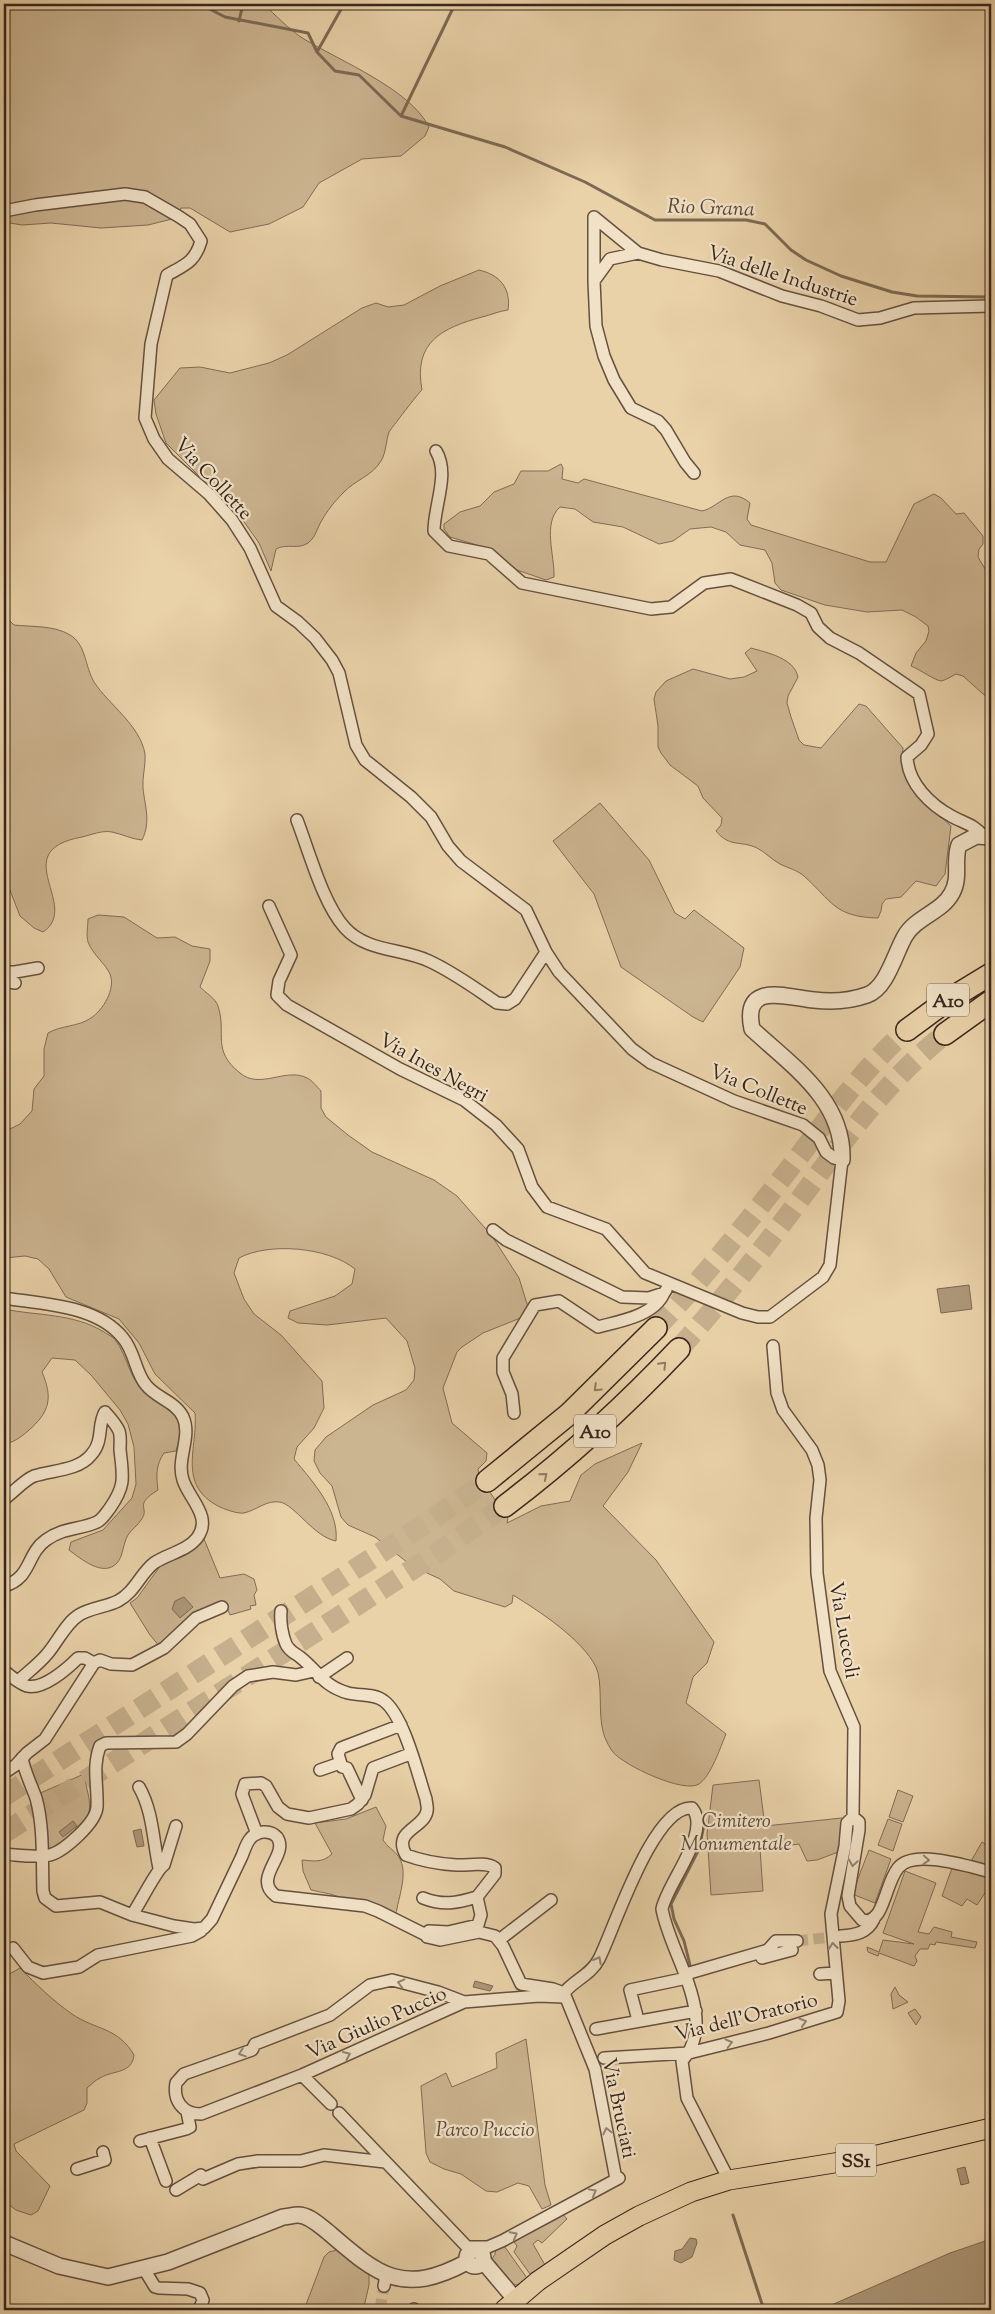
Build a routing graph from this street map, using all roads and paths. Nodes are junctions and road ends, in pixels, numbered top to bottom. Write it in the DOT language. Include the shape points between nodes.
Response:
graph roads {
  1 [pos="4,211"];
  2 [pos="595,252"];
  3 [pos="638,253"];
  4 [pos="610,259"];
  5 [pos="594,281"];
  6 [pos="991,306"];
  7 [pos="436,451"];
  8 [pos="694,473"];
  9 [pos="297,820"];
  10 [pos="987,836"];
  11 [pos="269,906"];
  12 [pos="546,952"];
  13 [pos="38,968"];
  14 [pos="4,972"];
  15 [pos="991,974"];
  16 [pos="991,1001"];
  17 [pos="907,1030"];
  18 [pos="945,1034"];
  19 [pos="842,1160"];
  20 [pos="493,1230"];
  21 [pos="666,1289"];
  22 [pos="4,1298"];
  23 [pos="656,1328"];
  24 [pos="773,1346"];
  25 [pos="678,1349"];
  26 [pos="514,1413"];
  27 [pos="487,1481"];
  28 [pos="4,1500"];
  29 [pos="505,1506"];
  30 [pos="4,1586"];
  31 [pos="222,1607"];
  32 [pos="281,1611"];
  33 [pos="347,1658"];
  34 [pos="94,1663"];
  35 [pos="4,1671"];
  36 [pos="316,1674"];
  37 [pos="18,1681"];
  38 [pos="401,1725"];
  39 [pos="410,1754"];
  40 [pos="22,1758"];
  41 [pos="340,1763"];
  42 [pos="320,1770"];
  43 [pos="4,1773"];
  44 [pos="139,1787"];
  45 [pos="362,1800"];
  46 [pos="853,1818"];
  47 [pos="176,1826"];
  48 [pos="257,1834"];
  49 [pos="4,1854"];
  50 [pos="42,1856"];
  51 [pos="158,1868"];
  52 [pos="991,1872"];
  53 [pos="477,1897"];
  54 [pos="423,1898"];
  55 [pos="551,1900"];
  56 [pos="132,1915"];
  57 [pos="874,1919"];
  58 [pos="204,1928"];
  59 [pos="426,1935"];
  60 [pos="841,1936"];
  61 [pos="499,1940"];
  62 [pos="795,1946"];
  63 [pos="13,1948"];
  64 [pos="836,1973"];
  65 [pos="820,1974"];
  66 [pos="687,1977"];
  67 [pos="564,1995"];
  68 [pos="464,2002"];
  69 [pos="696,2011"];
  70 [pos="837,2012"];
  71 [pos="638,2020"];
  72 [pos="596,2029"];
  73 [pos="689,2053"];
  74 [pos="604,2058"];
  75 [pos="302,2076"];
  76 [pos="187,2112"];
  77 [pos="991,2128"];
  78 [pos="103,2152"];
  79 [pos="385,2162"];
  80 [pos="77,2169"];
  81 [pos="729,2180"];
  82 [pos="166,2181"];
  83 [pos="176,2190"];
  84 [pos="4,2243"];
  85 [pos="472,2255"];
  86 [pos="144,2269"];
  87 [pos="509,2305"];
  88 [pos="199,2310"];
  1 -- 12 [label="street, Via Collette" via="125,194 158,203 190,224 201,241 197,254 188,264 167,275 151,344 145,418 154,439 168,458 209,494 232,520 250,548 276,606 304,627 332,660 339,673 356,745 365,760 431,817 461,861 526,910"];
  2 -- 3 [label="street" via="594,217"];
  2 -- 4 [label="street"];
  2 -- 5 [label="street"];
  3 -- 4 [label="street, Via delle Industrie"];
  3 -- 6 [label="street, Via delle Industrie" via="719,271 782,296 858,320 880,318 914,308"];
  4 -- 5 [label="street"];
  5 -- 8 [label="street" via="596,326 614,380 631,408 658,421 666,430"];
  7 -- 10 [label="street" via="442,460 434,530 449,546 489,554 522,583 651,609 671,608 704,583 731,579 797,605 811,614 818,627 830,638 859,653 919,694 928,734 907,757 908,770 926,798"];
  9 -- 12 [label="street" via="328,902 345,928 363,941 383,950 427,960 497,1002 507,1004 515,999"];
  10 -- 19 [label="street" via="970,837 959,845 957,882 952,894 906,935 885,979 869,994 845,1000 815,1000 776,994 761,996 751,1007 752,1029 812,1084 829,1107 842,1143"];
  11 -- 21 [label="street, Via Ines Negri" via="291,955 279,981 277,995 288,1006 400,1069 464,1100 496,1125 518,1149 532,1187 547,1207 606,1229 645,1274"];
  12 -- 19 [label="street, Via Collette" via="559,972 612,1028 651,1063 734,1101 803,1125 819,1138 826,1152"];
  13 -- 14 [label="street"];
  15 -- 17 [label="highway, A10"];
  16 -- 18 [label="highway, A10"];
  19 -- 21 [label="street, Via Ines Negri" via="830,1265 823,1277 770,1317 742,1313"];
  20 -- 21 [label="street" via="506,1240 622,1297 649,1298"];
  21 -- 26 [label="street" via="661,1301 650,1310 598,1328 559,1300 535,1305 503,1358 502,1372 512,1394"];
  22 -- 37 [label="street" via="85,1314 115,1328 124,1338 144,1383 151,1392 176,1407 183,1417 185,1435 179,1468 202,1518 196,1539 153,1564 128,1595 80,1614 36,1666"];
  23 -- 27 [label="highway, A10, one-way" via="569,1414"];
  24 -- 46 [label="street, Via Luccoli" via="777,1393 783,1410 812,1450 818,1466 817,1573 830,1671 854,1727"];
  29 -- 25 [label="highway, A10, one-way" via="589,1436 646,1384"];
  28 -- 30 [label="street" via="33,1477 73,1467 91,1456 101,1436 101,1418 105,1412 113,1421 119,1431 121,1492 96,1522 73,1527 39,1545 20,1578"];
  31 -- 34 [label="street" via="196,1618 164,1648 132,1666 100,1660"];
  32 -- 36 [label="street" via="286,1644"];
  33 -- 36 [label="street"];
  34 -- 37 [label="street" via="82,1657 63,1673 41,1684 28,1686"];
  34 -- 40 [label="street" via="45,1740"];
  35 -- 37 [label="street"];
  36 -- 38 [label="street" via="332,1687 385,1701"];
  36 -- 50 [label="street" via="272,1672 248,1676 176,1742 124,1741 100,1746 94,1766 97,1808 92,1822 53,1854"];
  38 -- 39 [label="street"];
  38 -- 41 [label="street" via="341,1748 338,1754"];
  39 -- 45 [label="street" via="373,1768"];
  39 -- 53 [label="street" via="428,1810 424,1819 407,1834 403,1849 406,1855 416,1859 457,1865 492,1865 495,1874"];
  40 -- 43 [label="street"];
  40 -- 50 [label="street" via="36,1799"];
  41 -- 42 [label="street"];
  41 -- 45 [label="street" via="347,1768"];
  44 -- 51 [label="street" via="153,1831"];
  45 -- 48 [label="street" via="350,1809 300,1818 278,1807 266,1786 251,1782 245,1784 242,1794"];
  46 -- 57 [label="street, one-way" via="859,1826 848,1896 850,1906 862,1920"];
  64 -- 46 [label="street, Via Luccoli, one-way" via="831,1914 848,1823"];
  47 -- 51 [label="street" via="164,1865"];
  48 -- 58 [label="street" via="250,1838 212,1919"];
  48 -- 59 [label="street" via="271,1833 280,1847 267,1880 276,1896 365,1906"];
  49 -- 50 [label="street"];
  50 -- 56 [label="street" via="43,1891 50,1904 61,1907 100,1902"];
  51 -- 56 [label="street"];
  57 -- 52 [label="street, one-way" via="904,1863 931,1859"];
  53 -- 54 [label="street" via="437,1904"];
  53 -- 59 [label="street" via="481,1915 478,1925"];
  55 -- 61 [label="street"];
  56 -- 58 [label="street" via="174,1926"];
  57 -- 60 [label="street" via="866,1930"];
  58 -- 63 [label="street" via="192,1936 98,1955 79,1968 51,1973 37,1972 28,1967"];
  59 -- 61 [label="street" via="440,1940 485,1932"];
  61 -- 67 [label="street" via="521,1984"];
  62 -- 66 [label="street"];
  64 -- 65 [label="street"];
  64 -- 70 [label="street, Via Luccoli"];
  67 -- 66 [label="street, one-way" via="599,1960 649,1845 679,1811 692,1808 697,1825 693,1841 662,1908 675,1952"];
  66 -- 69 [label="street"];
  66 -- 71 [label="street" via="630,1990"];
  67 -- 68 [label="street"];
  85 -- 67 [label="street, Via Bruciati, one-way" via="617,2179 595,2069"];
  75 -- 68 [label="street, Via Giulio Puccio, one-way"];
  68 -- 76 [label="street, one-way" via="392,1980 370,1984 330,2015 255,2044 252,2050 184,2074 176,2083 176,2096 181,2108"];
  69 -- 71 [label="street"];
  69 -- 73 [label="street"];
  73 -- 70 [label="street, Via dell'Oratorio, one-way"];
  71 -- 72 [label="street"];
  73 -- 74 [label="street, Via dell'Oratorio"];
  73 -- 81 [label="street" via="682,2061 687,2098"];
  75 -- 76 [label="street, Via Giulio Puccio" via="201,2114"];
  75 -- 79 [label="street"];
  76 -- 82 [label="street" via="190,2127 145,2139"];
  77 -- 81 [label="main road, SS1" via="865,2158"];
  78 -- 80 [label="street" via="105,2160"];
  79 -- 83 [label="street" via="324,2155 301,2160 258,2161 238,2164 209,2178 203,2179 202,2175"];
  79 -- 85 [label="street"];
  81 -- 87 [label="main road, SS1" via="691,2192 631,2220 605,2235"];
  84 -- 86 [label="street" via="59,2266 108,2277"];
  85 -- 86 [label="street" via="442,2274 419,2280 385,2281 315,2221 300,2215 283,2217"];
  85 -- 87 [label="street"];
  86 -- 88 [label="street" via="155,2287 188,2288 200,2293 203,2300"];
}
